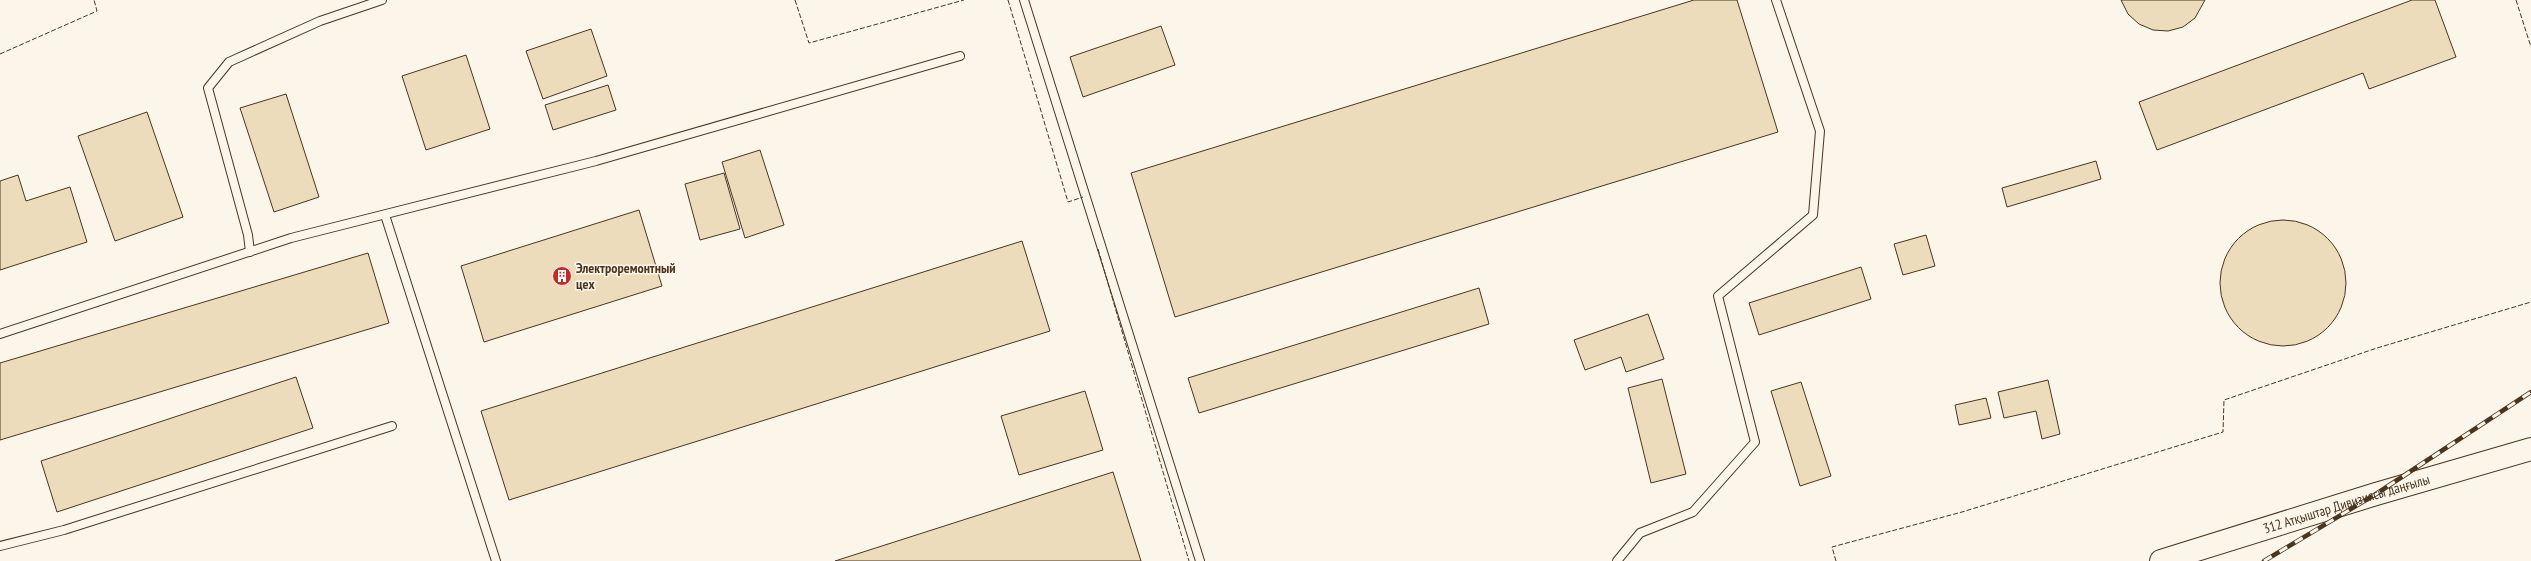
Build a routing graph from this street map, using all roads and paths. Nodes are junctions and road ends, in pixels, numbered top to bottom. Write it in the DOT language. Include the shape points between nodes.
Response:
graph roads {
  1 [pos="382,0"];
  2 [pos="1024,0"];
  3 [pos="1776,0"];
  4 [pos="960,56"];
  5 [pos="385,215"];
  6 [pos="250,252"];
  7 [pos="0,334"];
  8 [pos="392,426"];
  9 [pos="2531,449"];
  10 [pos="0,546"];
  11 [pos="496,561"];
  12 [pos="1200,561"];
  13 [pos="1617,561"];
  14 [pos="2162,561"];
  1 -- 6 [label="lane" via="320,21 229,62 208,88 248,235"];
  2 -- 12 [label="lane"];
  3 -- 13 [label="lane" via="1820,130 1813,215 1718,296 1755,442 1693,512 1640,533"];
  4 -- 5 [label="lane" via="596,161"];
  5 -- 6 [label="lane" via="291,238"];
  5 -- 11 [label="lane"];
  6 -- 7 [label="lane"];
  8 -- 10 [label="lane" via="64,530"];
  9 -- 14 [label="highway, 312 Атқыштар Дивизиясы даңғылы"];
}
